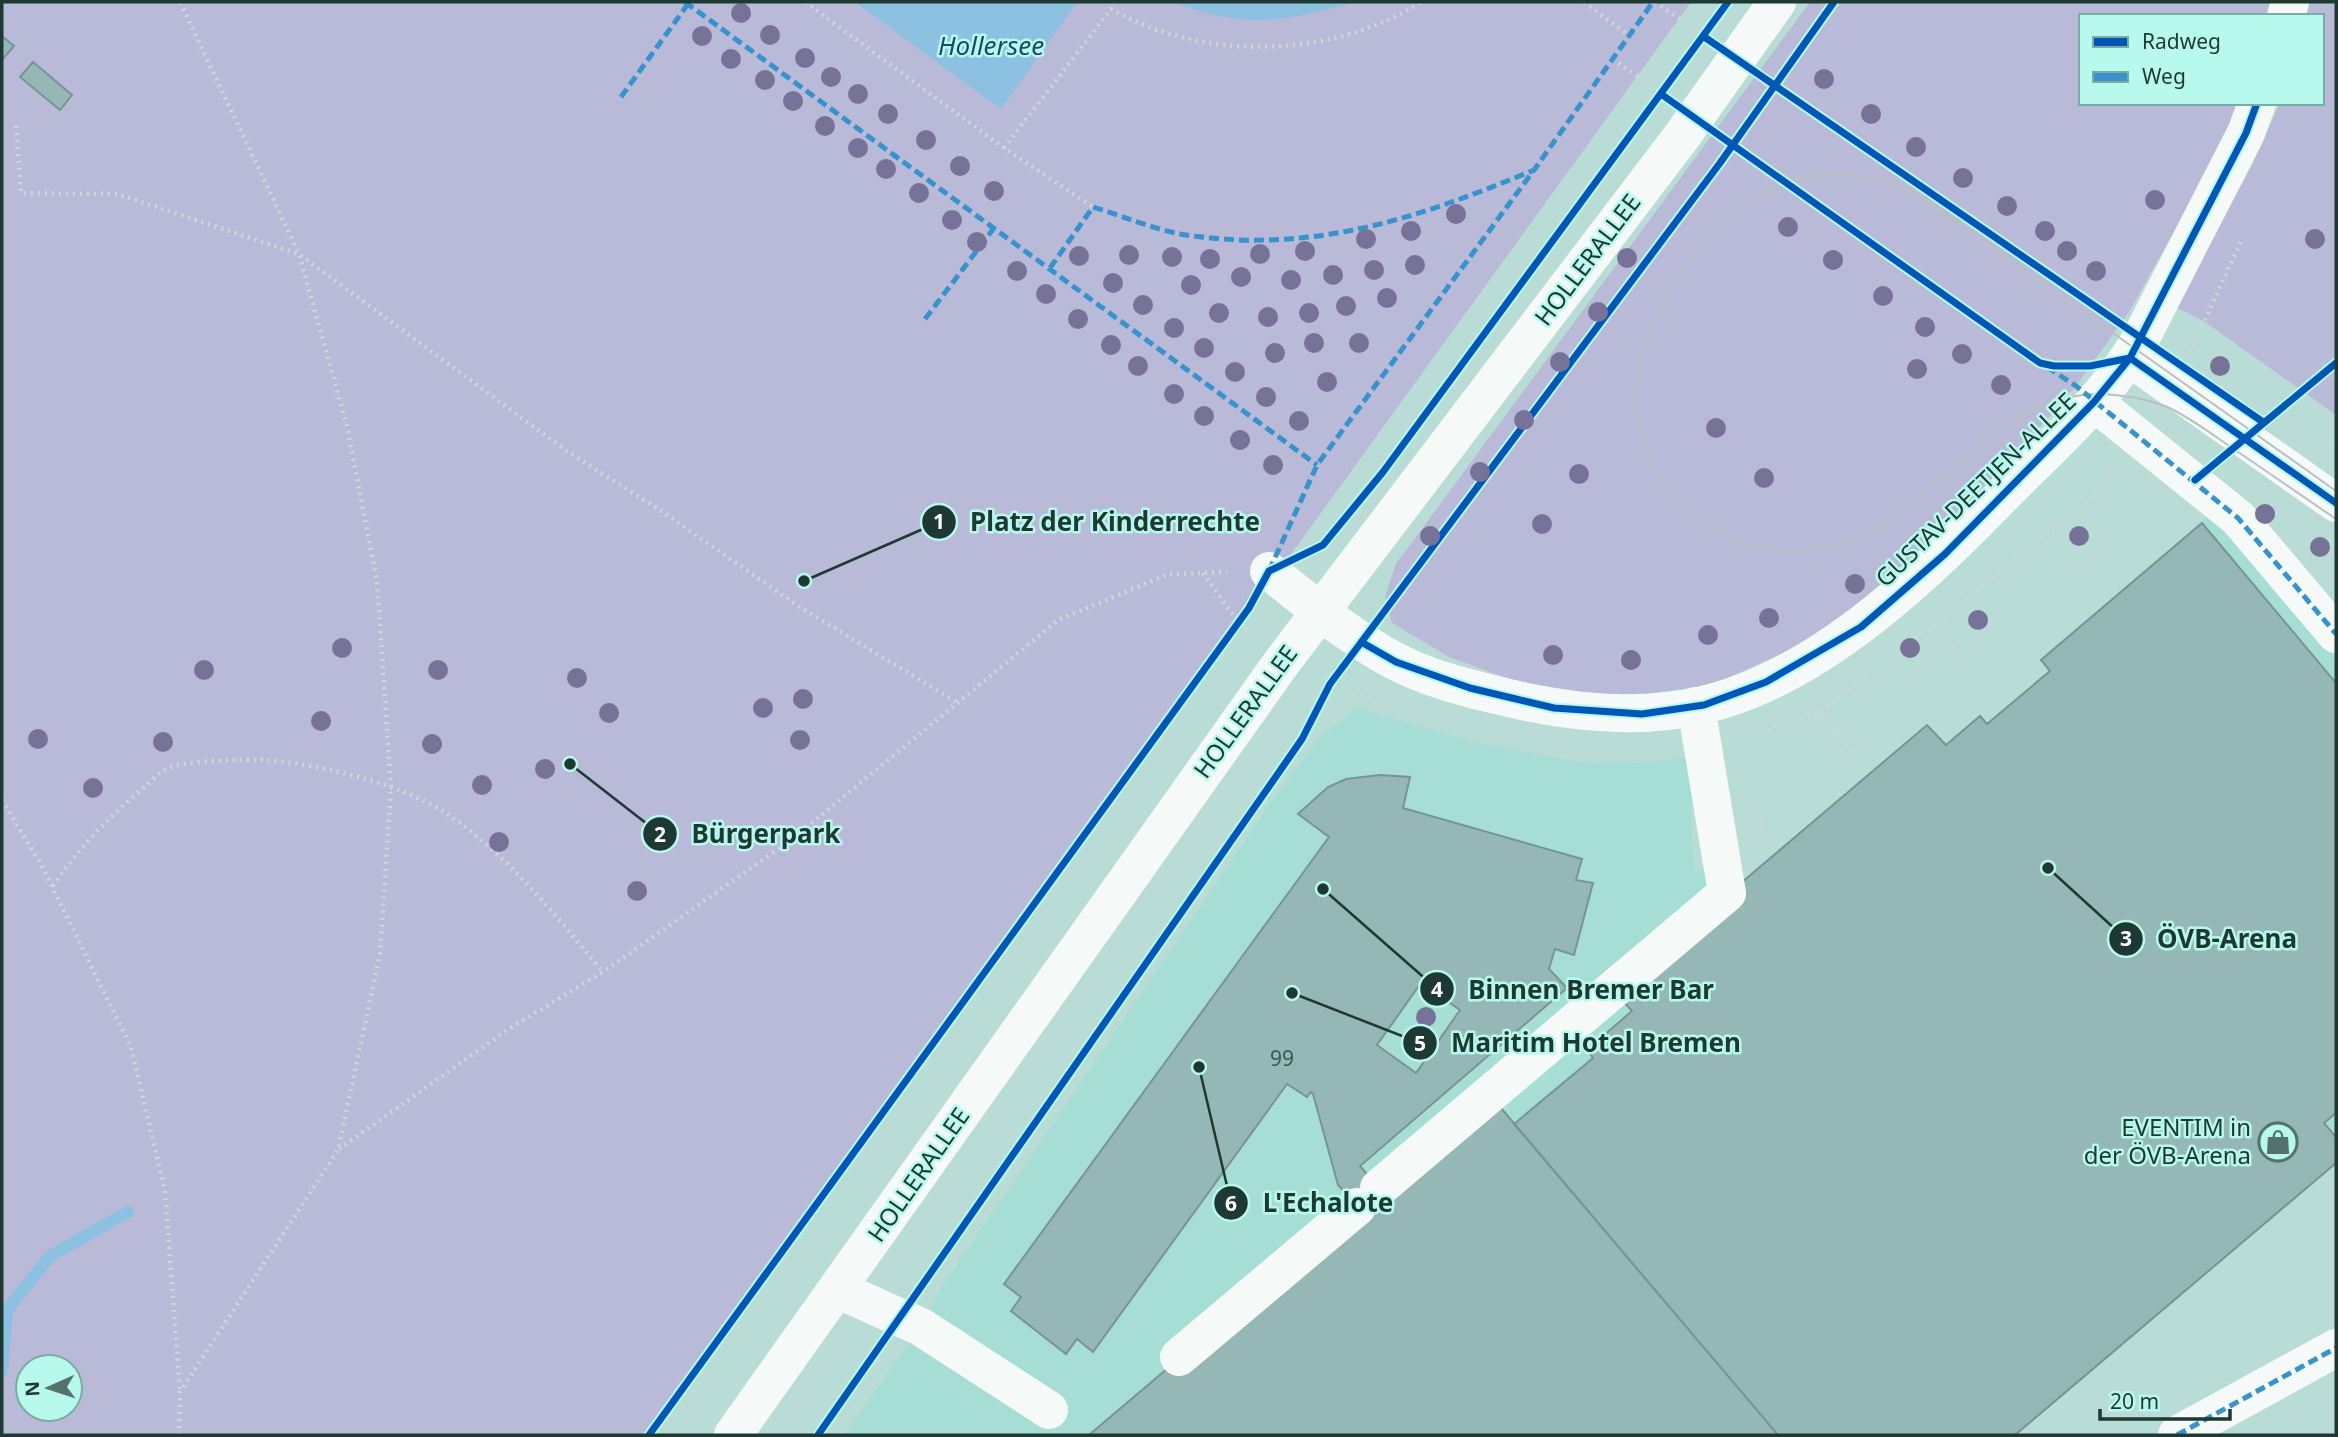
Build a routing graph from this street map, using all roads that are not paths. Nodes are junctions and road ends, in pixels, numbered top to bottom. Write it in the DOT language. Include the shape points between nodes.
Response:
graph roads {
  1 [pos="1777,2"];
  2 [pos="2256,105"];
  3 [pos="2130,358"];
  4 [pos="2094,402"];
  5 [pos="2336,503"];
  6 [pos="1269,570"];
  7 [pos="1320,610"];
  8 [pos="2336,634"];
  9 [pos="1696,706"];
  10 [pos="838,1290"];
  11 [pos="2336,1348"];
  12 [pos="1179,1357"];
  13 [pos="1049,1410"];
  14 [pos="733,1435"];
  15 [pos="2177,1435"];
  1 -- 7 [label="street, HOLLERALLEE" via="1682,136"];
  2 -- 3 [label="street, GUSTAV-DEETJEN-ALLEE"];
  3 -- 4 [label="street, GUSTAV-DEETJEN-ALLEE"];
  3 -- 5 [label="street"];
  4 -- 8 [label="street" via="2238,518"];
  4 -- 9 [label="street, GUSTAV-DEETJEN-ALLEE" via="1945,554 1861,627 1766,682"];
  6 -- 7 [label="street, GUSTAV-DEETJEN-ALLEE"];
  7 -- 9 [label="street, GUSTAV-DEETJEN-ALLEE" via="1396,662 1470,688 1554,708 1642,714"];
  7 -- 10 [label="street, HOLLERALLEE"];
  9 -- 12 [label="street" via="1727,893"];
  10 -- 13 [label="street" via="921,1327"];
  10 -- 14 [label="street, HOLLERALLEE"];
  11 -- 15 [label="street"];
}
